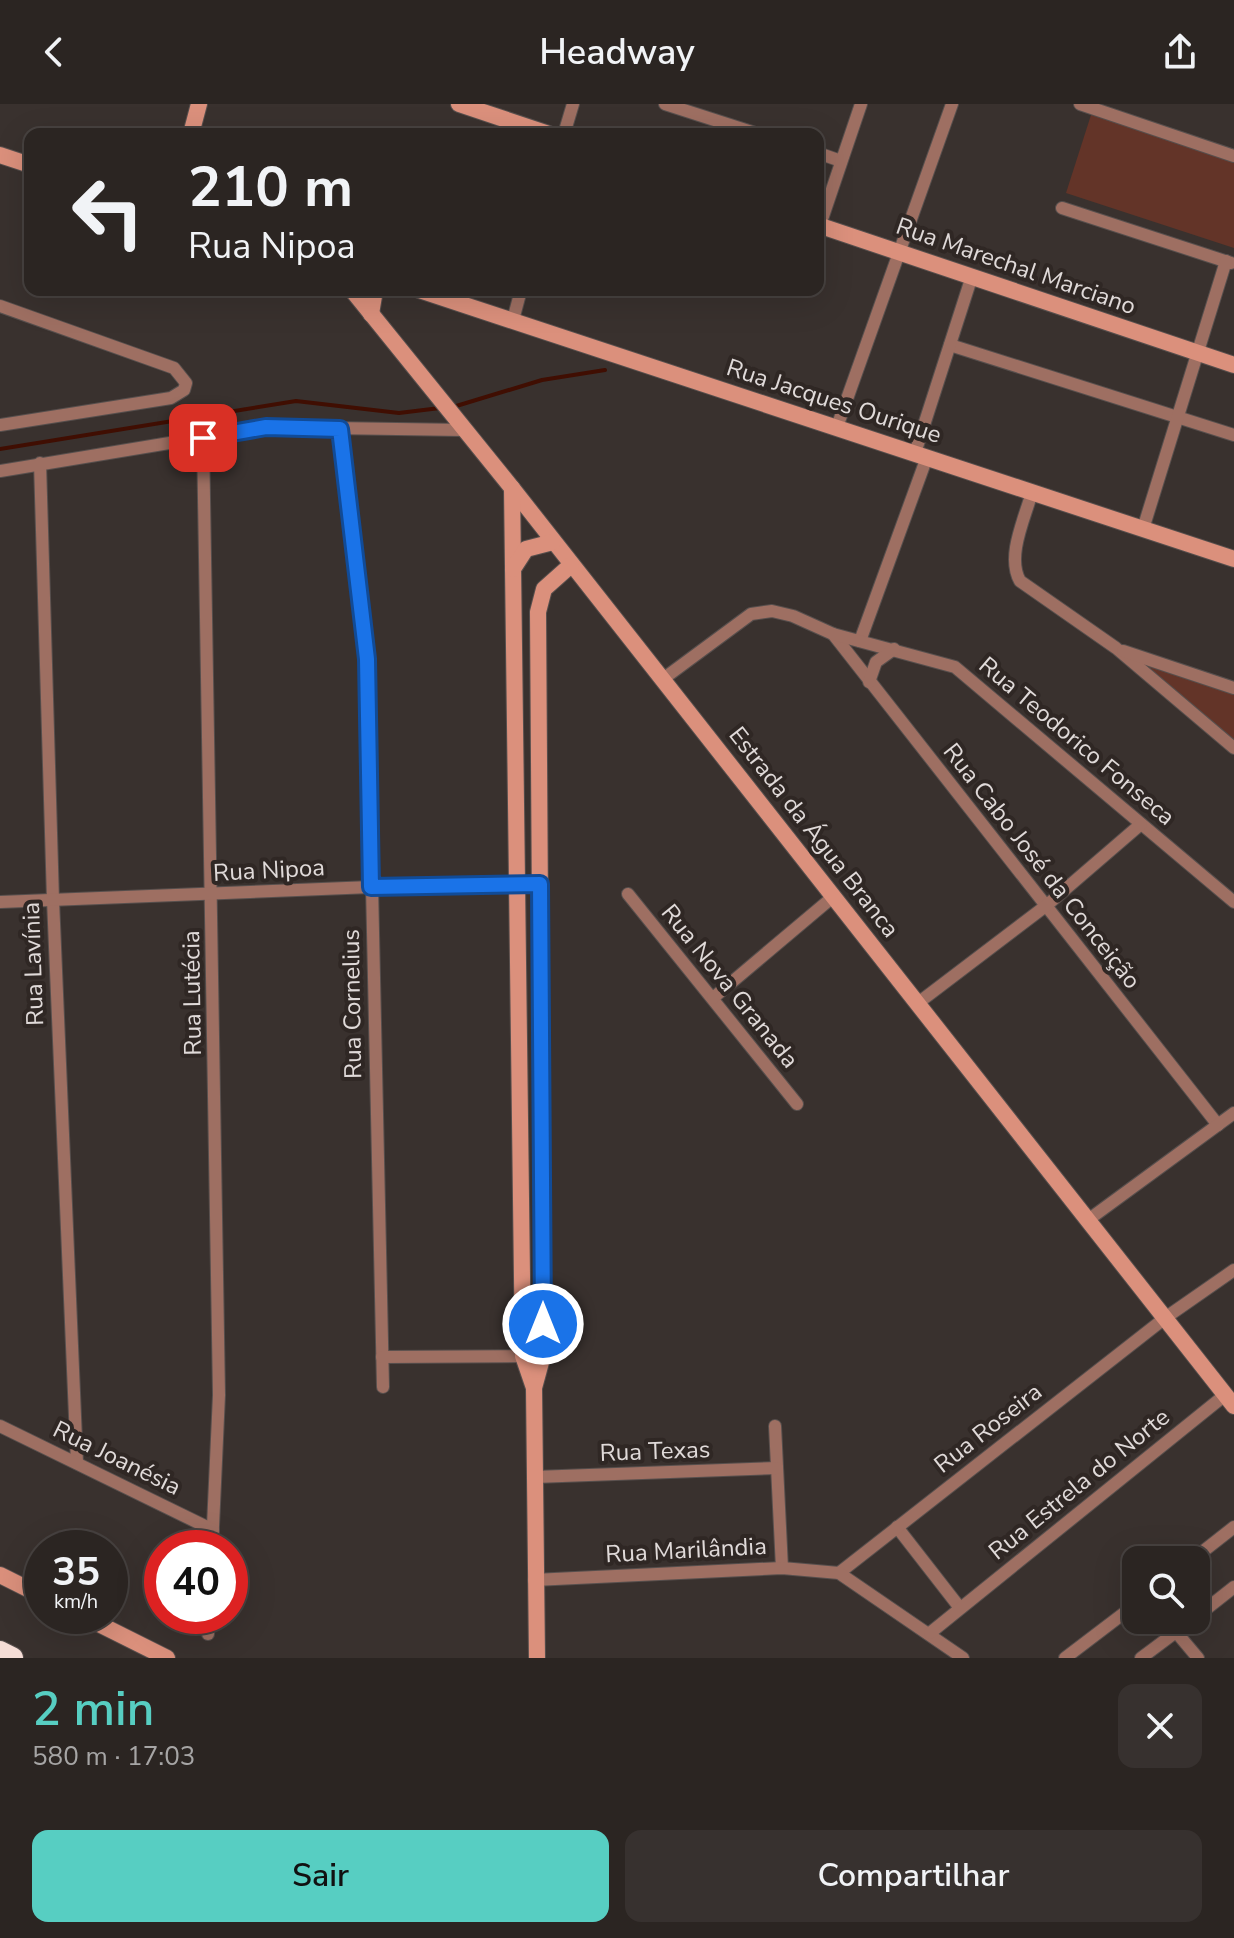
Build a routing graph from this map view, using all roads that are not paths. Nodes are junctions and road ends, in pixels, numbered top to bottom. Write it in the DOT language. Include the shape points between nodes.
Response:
graph roads {
  1 [pos="199,104"];
  2 [pos="459,104"];
  3 [pos="573,104"];
  4 [pos="665,104"];
  5 [pos="861,104"];
  6 [pos="952,104"];
  7 [pos="1080,104"];
  8 [pos="1119,110"];
  9 [pos="193,128"];
  10 [pos="531,128"];
  11 [pos="566,128"];
  12 [pos="739,128"];
  13 [pos="0,155"];
  14 [pos="824,155"];
  15 [pos="1234,156"];
  16 [pos="841,161"];
  17 [pos="24,163"];
  18 [pos="1062,208"];
  19 [pos="824,210"];
  20 [pos="824,227"];
  21 [pos="900,252"];
  22 [pos="1230,262"];
  23 [pos="972,276"];
  24 [pos="357,296"];
  25 [pos="374,296"];
  26 [pos="438,296"];
  27 [pos="519,296"];
  28 [pos="0,306"];
  29 [pos="371,314"];
  30 [pos="513,320"];
  31 [pos="950,345"];
  32 [pos="1198,352"];
  33 [pos="1234,365"];
  34 [pos="1178,416"];
  35 [pos="0,425"];
  36 [pos="460,426"];
  37 [pos="837,427"];
  38 [pos="340,429"];
  39 [pos="1234,435"];
  40 [pos="203,438"];
  41 [pos="921,455"];
  42 [pos="40,463"];
  43 [pos="0,471"];
  44 [pos="512,488"];
  45 [pos="1032,492"];
  46 [pos="1143,529"];
  47 [pos="553,542"];
  48 [pos="1234,559"];
  49 [pos="571,565"];
  50 [pos="513,571"];
  51 [pos="833,634"];
  52 [pos="860,641"];
  53 [pos="1116,648"];
  54 [pos="894,649"];
  55 [pos="663,679"];
  56 [pos="869,682"];
  57 [pos="1234,688"];
  58 [pos="1234,748"];
  59 [pos="1141,824"];
  60 [pos="517,884"];
  61 [pos="540,884"];
  62 [pos="371,887"];
  63 [pos="628,894"];
  64 [pos="212,895"];
  65 [pos="834,896"];
  66 [pos="53,900"];
  67 [pos="0,902"];
  68 [pos="1234,902"];
  69 [pos="1047,905"];
  70 [pos="713,998"];
  71 [pos="918,1003"];
  72 [pos="797,1104"];
  73 [pos="1234,1113"];
  74 [pos="1218,1125"];
  75 [pos="1088,1220"];
  76 [pos="1234,1270"];
  77 [pos="1165,1318"];
  78 [pos="543,1355"];
  79 [pos="523,1356"];
  80 [pos="382,1357"];
  81 [pos="383,1387"];
  82 [pos="534,1388"];
  83 [pos="1230,1400"];
  84 [pos="0,1426"];
  85 [pos="775,1426"];
  86 [pos="77,1463"];
  87 [pos="777,1468"];
  88 [pos="535,1477"];
  89 [pos="897,1527"];
  90 [pos="1234,1527"];
  91 [pos="213,1530"];
  92 [pos="1210,1546"];
  93 [pos="782,1568"];
  94 [pos="839,1573"];
  95 [pos="0,1575"];
  96 [pos="534,1580"];
  97 [pos="24,1587"];
  98 [pos="1234,1587"];
  99 [pos="1210,1606"];
  100 [pos="960,1608"];
  101 [pos="1122,1615"];
  102 [pos="930,1633"];
  103 [pos="119,1634"];
  104 [pos="1174,1634"];
  105 [pos="1179,1634"];
  106 [pos="0,1652"];
  107 [pos="12,1658"];
  108 [pos="167,1658"];
  109 [pos="537,1658"];
  110 [pos="963,1658"];
  111 [pos="1065,1658"];
  112 [pos="1141,1658"];
  113 [pos="1198,1658"];
  1 -- 9 [label="main road"];
  2 -- 10 [label="main road"];
  3 -- 11 [label="street"];
  4 -- 12 [label="street"];
  5 -- 16 [label="street"];
  6 -- 21 [label="street"];
  7 -- 8 [label="street"];
  8 -- 15 [label="street"];
  13 -- 17 [label="main road"];
  14 -- 16 [label="street"];
  16 -- 19 [label="street"];
  18 -- 22 [label="street"];
  20 -- 21 [label="main road, Rua Marechal Marciano"];
  21 -- 23 [label="main road, Rua Marechal Marciano"];
  21 -- 37 [label="street"];
  22 -- 32 [label="street"];
  23 -- 31 [label="street"];
  23 -- 32 [label="main road, Rua Marechal Marciano"];
  24 -- 29 [label="main road, Estrada da Água Branca"];
  25 -- 29 [label="main road"];
  26 -- 30 [label="main road, Rua Jacques Ourique"];
  27 -- 30 [label="street"];
  28 -- 35 [label="street" via="174,368 186,383 171,398"];
  29 -- 36 [label="main road, Estrada da Água Branca"];
  30 -- 37 [label="main road, Rua Jacques Ourique"];
  31 -- 34 [label="street"];
  31 -- 41 [label="street"];
  32 -- 33 [label="main road, Rua Marechal Marciano"];
  32 -- 34 [label="street"];
  34 -- 39 [label="street"];
  34 -- 46 [label="street"];
  36 -- 38 [label="street"];
  36 -- 44 [label="main road, Estrada da Água Branca"];
  37 -- 41 [label="main road, Rua Jacques Ourique"];
  38 -- 40 [label="street" via="266,427"];
  38 -- 62 [label="street, Rua Cornelius" via="367,659"];
  40 -- 42 [label="street"];
  40 -- 64 [label="street, Rua Lutécia"];
  41 -- 45 [label="main road, Rua Jacques Ourique"];
  41 -- 52 [label="street"];
  42 -- 43 [label="street"];
  42 -- 66 [label="street, Rua Lavínia"];
  44 -- 47 [label="main road, Estrada da Água Branca"];
  44 -- 50 [label="main road"];
  45 -- 46 [label="main road, Rua Jacques Ourique"];
  45 -- 53 [label="street" via="1015,571 1028,588"];
  46 -- 48 [label="main road, Rua Jacques Ourique"];
  47 -- 49 [label="main road, Estrada da Água Branca"];
  47 -- 50 [label="main road" via="526,549"];
  49 -- 55 [label="main road, Estrada da Água Branca"];
  49 -- 61 [label="main road" via="548,583 538,604"];
  50 -- 60 [label="main road"];
  51 -- 52 [label="street, Rua Teodorico Fonseca"];
  51 -- 55 [label="street, Rua Teodorico Fonseca" via="793,616 751,614"];
  51 -- 56 [label="street, Rua Cabo José da Conceição"];
  52 -- 54 [label="street, Rua Teodorico Fonseca"];
  53 -- 57 [label="street"];
  53 -- 58 [label="street"];
  54 -- 56 [label="street" via="876,662"];
  54 -- 59 [label="street, Rua Teodorico Fonseca" via="955,667 973,679"];
  55 -- 65 [label="main road, Estrada da Água Branca"];
  56 -- 69 [label="street, Rua Cabo José da Conceição"];
  59 -- 68 [label="street, Rua Teodorico Fonseca"];
  59 -- 69 [label="street"];
  60 -- 61 [label="street, Rua Nipoa"];
  60 -- 62 [label="street, Rua Nipoa"];
  60 -- 79 [label="main road"];
  61 -- 78 [label="main road"];
  62 -- 64 [label="street, Rua Nipoa"];
  62 -- 80 [label="street, Rua Cornelius"];
  63 -- 70 [label="street, Rua Nova Granada"];
  64 -- 66 [label="street, Rua Nipoa"];
  64 -- 91 [label="street, Rua Lutécia" via="219,1395"];
  65 -- 70 [label="street"];
  65 -- 71 [label="main road, Estrada da Água Branca"];
  66 -- 67 [label="street, Rua Nipoa"];
  66 -- 86 [label="street, Rua Lavínia"];
  69 -- 71 [label="street"];
  69 -- 74 [label="street, Rua Cabo José da Conceição"];
  70 -- 72 [label="street, Rua Nova Granada"];
  71 -- 75 [label="main road, Estrada da Água Branca"];
  73 -- 74 [label="street"];
  74 -- 75 [label="street"];
  75 -- 77 [label="main road, Estrada da Água Branca"];
  76 -- 77 [label="street, Rua Roseira"];
  77 -- 83 [label="main road, Estrada da Água Branca"];
  77 -- 89 [label="street, Rua Roseira"];
  78 -- 79 [label="street"];
  78 -- 82 [label="main road"];
  79 -- 80 [label="street"];
  79 -- 82 [label="main road"];
  80 -- 81 [label="street, Rua Cornelius"];
  82 -- 88 [label="main road"];
  83 -- 100 [label="street, Rua Estrela do Norte"];
  84 -- 86 [label="street, Rua Joanésia"];
  85 -- 87 [label="street"];
  86 -- 91 [label="street, Rua Joanésia"];
  87 -- 88 [label="street, Rua Texas"];
  87 -- 93 [label="street"];
  88 -- 96 [label="main road"];
  89 -- 94 [label="street, Rua Roseira"];
  89 -- 100 [label="street"];
  90 -- 92 [label="street"];
  93 -- 94 [label="street, Rua Marilândia"];
  93 -- 96 [label="street, Rua Marilândia"];
  94 -- 102 [label="street"];
  95 -- 97 [label="main road"];
  96 -- 109 [label="main road"];
  98 -- 99 [label="street"];
  100 -- 102 [label="street, Rua Estrela do Norte"];
  101 -- 111 [label="street"];
  102 -- 110 [label="street"];
  103 -- 108 [label="main road"];
  104 -- 112 [label="street"];
  105 -- 113 [label="street"];
  106 -- 107 [label="highway"];
}
